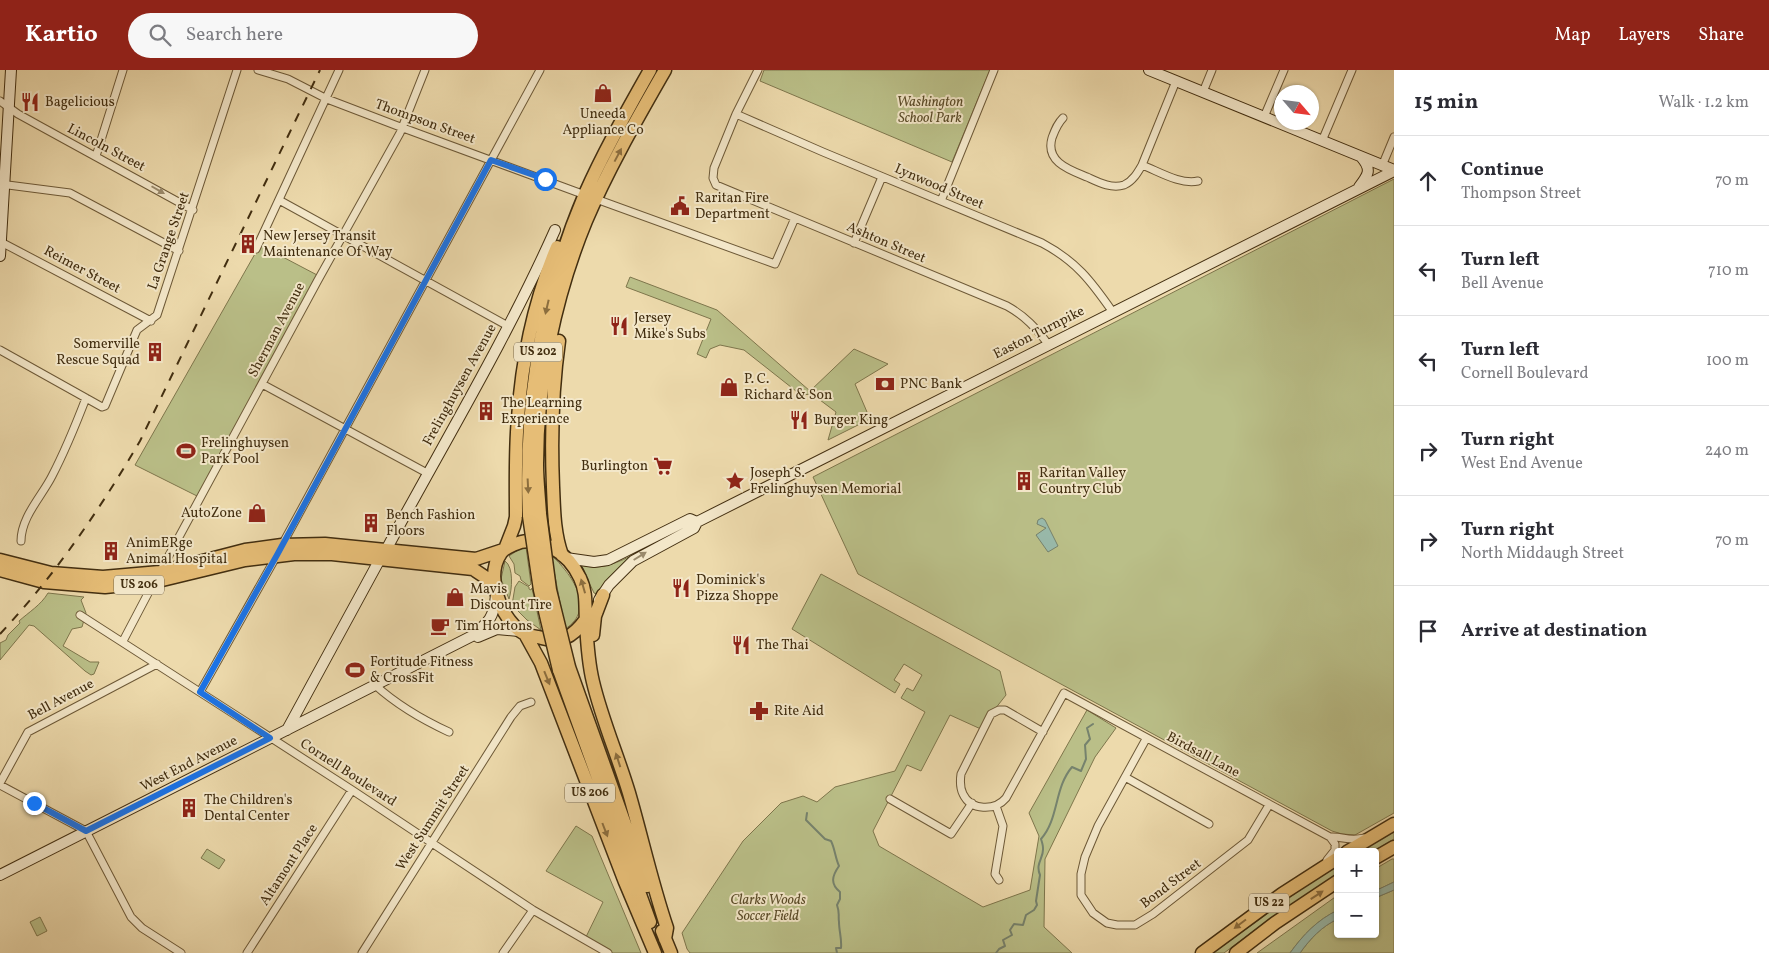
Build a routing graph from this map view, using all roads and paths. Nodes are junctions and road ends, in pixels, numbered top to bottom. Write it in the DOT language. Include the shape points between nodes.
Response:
graph roads {
  1 [pos="11,70"];
  2 [pos="123,70"];
  3 [pos="237,70"];
  4 [pos="258,70"];
  5 [pos="339,70"];
  6 [pos="425,70"];
  7 [pos="540,70"];
  8 [pos="650,70"];
  9 [pos="665,70"];
  10 [pos="758,70"];
  11 [pos="994,70"];
  12 [pos="1150,70"];
  13 [pos="1212,70"];
  14 [pos="1284,70"];
  15 [pos="1352,70"];
  16 [pos="1176,81"];
  17 [pos="1203,92"];
  18 [pos="327,99"];
  19 [pos="4,104"];
  20 [pos="736,114"];
  21 [pos="1264,117"];
  22 [pos="1063,118"];
  23 [pos="403,128"];
  24 [pos="1394,137"];
  25 [pos="1322,141"];
  26 [pos="96,156"];
  27 [pos="1362,158"];
  28 [pos="491,160"];
  29 [pos="1142,165"];
  30 [pos="1382,166"];
  31 [pos="1394,170"];
  32 [pos="882,177"];
  33 [pos="1198,181"];
  34 [pos="2,184"];
  35 [pos="1357,190"];
  36 [pos="591,197"];
  37 [pos="279,200"];
  38 [pos="941,201"];
  39 [pos="193,210"];
  40 [pos="795,218"];
  41 [pos="555,230"];
  42 [pos="344,236"];
  43 [pos="1,242"];
  44 [pos="854,243"];
  45 [pos="577,245"];
  46 [pos="256,249"];
  47 [pos="179,251"];
  48 [pos="0,256"];
  49 [pos="425,281"];
  50 [pos="1112,312"];
  51 [pos="151,321"];
  52 [pos="508,326"];
  53 [pos="1048,344"];
  54 [pos="0,350"];
  55 [pos="262,384"];
  56 [pos="86,398"];
  57 [pos="345,429"];
  58 [pos="427,473"];
  59 [pos="535,515"];
  60 [pos="697,522"];
  61 [pos="21,541"];
  62 [pos="279,550"];
  63 [pos="504,550"];
  64 [pos="383,555"];
  65 [pos="564,556"];
  66 [pos="0,560"];
  67 [pos="0,570"];
  68 [pos="157,577"];
  69 [pos="496,592"];
  70 [pos="602,595"];
  71 [pos="80,615"];
  72 [pos="586,619"];
  73 [pos="522,632"];
  74 [pos="472,636"];
  75 [pos="123,641"];
  76 [pos="157,664"];
  77 [pos="564,669"];
  78 [pos="375,685"];
  79 [pos="200,692"];
  80 [pos="530,702"];
  81 [pos="608,728"];
  82 [pos="287,730"];
  83 [pos="449,732"];
  84 [pos="1043,732"];
  85 [pos="270,738"];
  86 [pos="1146,739"];
  87 [pos="1125,777"];
  88 [pos="0,784"];
  89 [pos="352,790"];
  90 [pos="890,799"];
  91 [pos="972,803"];
  92 [pos="1269,805"];
  93 [pos="996,806"];
  94 [pos="1210,824"];
  95 [pos="1394,824"];
  96 [pos="86,831"];
  97 [pos="1374,835"];
  98 [pos="1330,837"];
  99 [pos="431,842"];
  100 [pos="1353,848"];
  101 [pos="1334,860"];
  102 [pos="1312,874"];
  103 [pos="0,875"];
  104 [pos="999,880"];
  105 [pos="1334,885"];
  106 [pos="533,910"];
  107 [pos="665,939"];
  108 [pos="606,951"];
  109 [pos="181,953"];
  110 [pos="247,953"];
  111 [pos="362,953"];
  112 [pos="503,953"];
  113 [pos="655,953"];
  114 [pos="662,953"];
  115 [pos="670,953"];
  116 [pos="1202,953"];
  117 [pos="1236,953"];
  1 -- 19 [label="street"];
  2 -- 26 [label="street"];
  3 -- 39 [label="street, La Grange Street"];
  4 -- 18 [label="street, Thompson Street" via="288,79"];
  5 -- 18 [label="street"];
  6 -- 23 [label="street, Sherman Avenue"];
  7 -- 28 [label="street"];
  8 -- 36 [label="highway, US 202" via="620,124"];
  36 -- 9 [label="highway, US 202, one-way"];
  10 -- 20 [label="street"];
  11 -- 38 [label="street"];
  12 -- 16 [label="street"];
  13 -- 17 [label="street"];
  14 -- 21 [label="street"];
  15 -- 25 [label="street"];
  16 -- 17 [label="street"];
  16 -- 29 [label="street"];
  17 -- 21 [label="street"];
  18 -- 23 [label="street, Thompson Street"];
  18 -- 37 [label="street"];
  19 -- 26 [label="street, Lincoln Street"];
  19 -- 34 [label="street"];
  20 -- 32 [label="street, Lynwood Street"];
  20 -- 40 [label="street, Ashton Street" via="713,172 713,181 719,187"];
  21 -- 25 [label="street"];
  22 -- 29 [label="street" via="1054,132 1051,150 1054,158 1067,169 1100,183 1118,186 1132,180"];
  23 -- 28 [label="street, Thompson Street"];
  23 -- 42 [label="street, Sherman Avenue"];
  24 -- 30 [label="street"];
  25 -- 27 [label="street"];
  26 -- 39 [label="street, Lincoln Street, one-way"];
  27 -- 30 [label="street"];
  27 -- 35 [label="street" via="1369,170"];
  28 -- 36 [label="street, Thompson Street"];
  28 -- 49 [label="street"];
  29 -- 33 [label="street" via="1181,180"];
  30 -- 31 [label="street"];
  31 -- 35 [label="street, Easton Turnpike"];
  32 -- 38 [label="street, Lynwood Street"];
  32 -- 44 [label="street"];
  34 -- 43 [label="street"];
  34 -- 47 [label="street" via="70,193"];
  35 -- 50 [label="street, Easton Turnpike"];
  36 -- 40 [label="street, Thompson Street" via="775,264"];
  36 -- 45 [label="highway, US 202"];
  36 -- 59 [label="highway, US 202, one-way" via="561,259 540,339 528,451"];
  36 -- 63 [label="highway" via="574,210 552,258 530,331 518,417 516,517"];
  37 -- 42 [label="street"];
  37 -- 46 [label="street"];
  38 -- 50 [label="street, Lynwood Street" via="1058,251 1093,283"];
  39 -- 47 [label="street, La Grange Street"];
  40 -- 44 [label="street, Ashton Street"];
  41 -- 52 [label="street, Frelinghuysen Avenue"];
  42 -- 49 [label="street"];
  42 -- 55 [label="street, Sherman Avenue"];
  43 -- 48 [label="street"];
  43 -- 51 [label="street, Reimer Street"];
  44 -- 53 [label="street, Ashton Street" via="1019,313 1029,320"];
  45 -- 59 [label="highway, US 202" via="558,309 544,382"];
  45 -- 65 [label="highway" via="559,340 552,414 554,509 557,538"];
  47 -- 51 [label="street, La Grange Street" via="157,315"];
  49 -- 52 [label="street"];
  49 -- 57 [label="street"];
  50 -- 53 [label="street, Easton Turnpike"];
  51 -- 56 [label="street, La Grange Street" via="137,330 113,391 103,407"];
  52 -- 58 [label="street, Frelinghuysen Avenue"];
  53 -- 60 [label="street, Easton Turnpike"];
  54 -- 56 [label="street"];
  55 -- 57 [label="street"];
  55 -- 68 [label="street, Sherman Avenue"];
  56 -- 61 [label="street" via="52,477 25,521"];
  57 -- 58 [label="street"];
  57 -- 62 [label="street"];
  58 -- 64 [label="street, Frelinghuysen Avenue"];
  59 -- 77 [label="highway, US 202, bridge" via="540,590"];
  60 -- 65 [label="street, Easton Turnpike" via="690,520 608,560 594,562"];
  70 -- 60 [label="street, Easton Turnpike, one-way" via="633,561 694,528"];
  62 -- 64 [label="highway, US 206" via="325,544"];
  62 -- 68 [label="highway, US 206" via="233,563"];
  62 -- 79 [label="street"];
  63 -- 64 [label="highway, US 206" via="476,559"];
  63 -- 65 [label="highway, US 206" via="521,541 534,540"];
  63 -- 69 [label="highway" via="495,567"];
  64 -- 69 [label="highway, US 206" via="473,570 485,577"];
  64 -- 82 [label="street, Frelinghuysen Avenue"];
  72 -- 65 [label="highway, US 206, one-way" via="583,586 576,569"];
  66 -- 68 [label="highway, US 206" via="44,572"];
  67 -- 68 [label="highway, US 206" via="69,585 120,586"];
  68 -- 75 [label="street, Sherman Avenue"];
  69 -- 73 [label="highway, US 206" via="501,605"];
  69 -- 74 [label="street, West End Avenue" via="491,618"];
  70 -- 72 [label="street, Easton Turnpike"];
  70 -- 81 [label="highway" via="592,633 595,664 609,718"];
  71 -- 75 [label="street, Cornell Boulevard"];
  72 -- 73 [label="highway" via="575,632 563,639 550,640"];
  72 -- 81 [label="highway, US 206" via="593,683"];
  73 -- 74 [label="street, West End Avenue" via="497,629"];
  73 -- 113 [label="highway, US 206, one-way" via="541,663"];
  74 -- 78 [label="street, West End Avenue"];
  75 -- 76 [label="street, Cornell Boulevard"];
  76 -- 79 [label="street, Cornell Boulevard"];
  76 -- 88 [label="street, Bell Avenue" via="28,732"];
  77 -- 107 [label="highway, US 202" via="589,727"];
  77 -- 114 [label="highway, US 202"];
  78 -- 82 [label="street, West End Avenue"];
  78 -- 83 [label="street" via="415,714"];
  79 -- 85 [label="street, Cornell Boulevard"];
  80 -- 99 [label="street, West Summit Street" via="520,706 511,718"];
  107 -- 81 [label="highway, US 206, one-way" via="667,928"];
  82 -- 85 [label="street, West End Avenue"];
  84 -- 86 [label="street, Birdsall Lane" via="1064,694"];
  84 -- 91 [label="street" via="1005,710 991,714 961,774 963,794"];
  84 -- 93 [label="street" via="1006,798"];
  85 -- 89 [label="street, Cornell Boulevard"];
  85 -- 96 [label="street, West End Avenue"];
  86 -- 87 [label="street, Bond Street"];
  86 -- 92 [label="street, Birdsall Lane"];
  87 -- 92 [label="street, Bond Street" via="1085,857 1080,888 1093,913 1117,926 1135,925 1153,914 1242,846"];
  87 -- 94 [label="street"];
  88 -- 96 [label="street"];
  89 -- 99 [label="street, Cornell Boulevard"];
  89 -- 110 [label="street, Altamont Place"];
  90 -- 91 [label="street" via="951,834"];
  91 -- 93 [label="street" via="985,808"];
  92 -- 98 [label="street, Birdsall Lane"];
  93 -- 104 [label="street" via="1003,826 995,874"];
  95 -- 97 [label="highway"];
  96 -- 103 [label="street, West End Avenue"];
  96 -- 109 [label="street" via="131,917"];
  97 -- 98 [label="street, Birdsall Lane" via="1350,840"];
  97 -- 100 [label="highway"];
  98 -- 102 [label="street" via="1335,844 1335,852"];
  99 -- 106 [label="street, Cornell Boulevard"];
  99 -- 111 [label="street, West Summit Street"];
  101 -- 102 [label="highway, US 22"];
  102 -- 116 [label="highway, US 22, one-way"];
  117 -- 105 [label="highway, US 22, one-way"];
  106 -- 108 [label="street, Cornell Boulevard"];
  106 -- 112 [label="street"];
  107 -- 115 [label="highway, US 202"];
}
